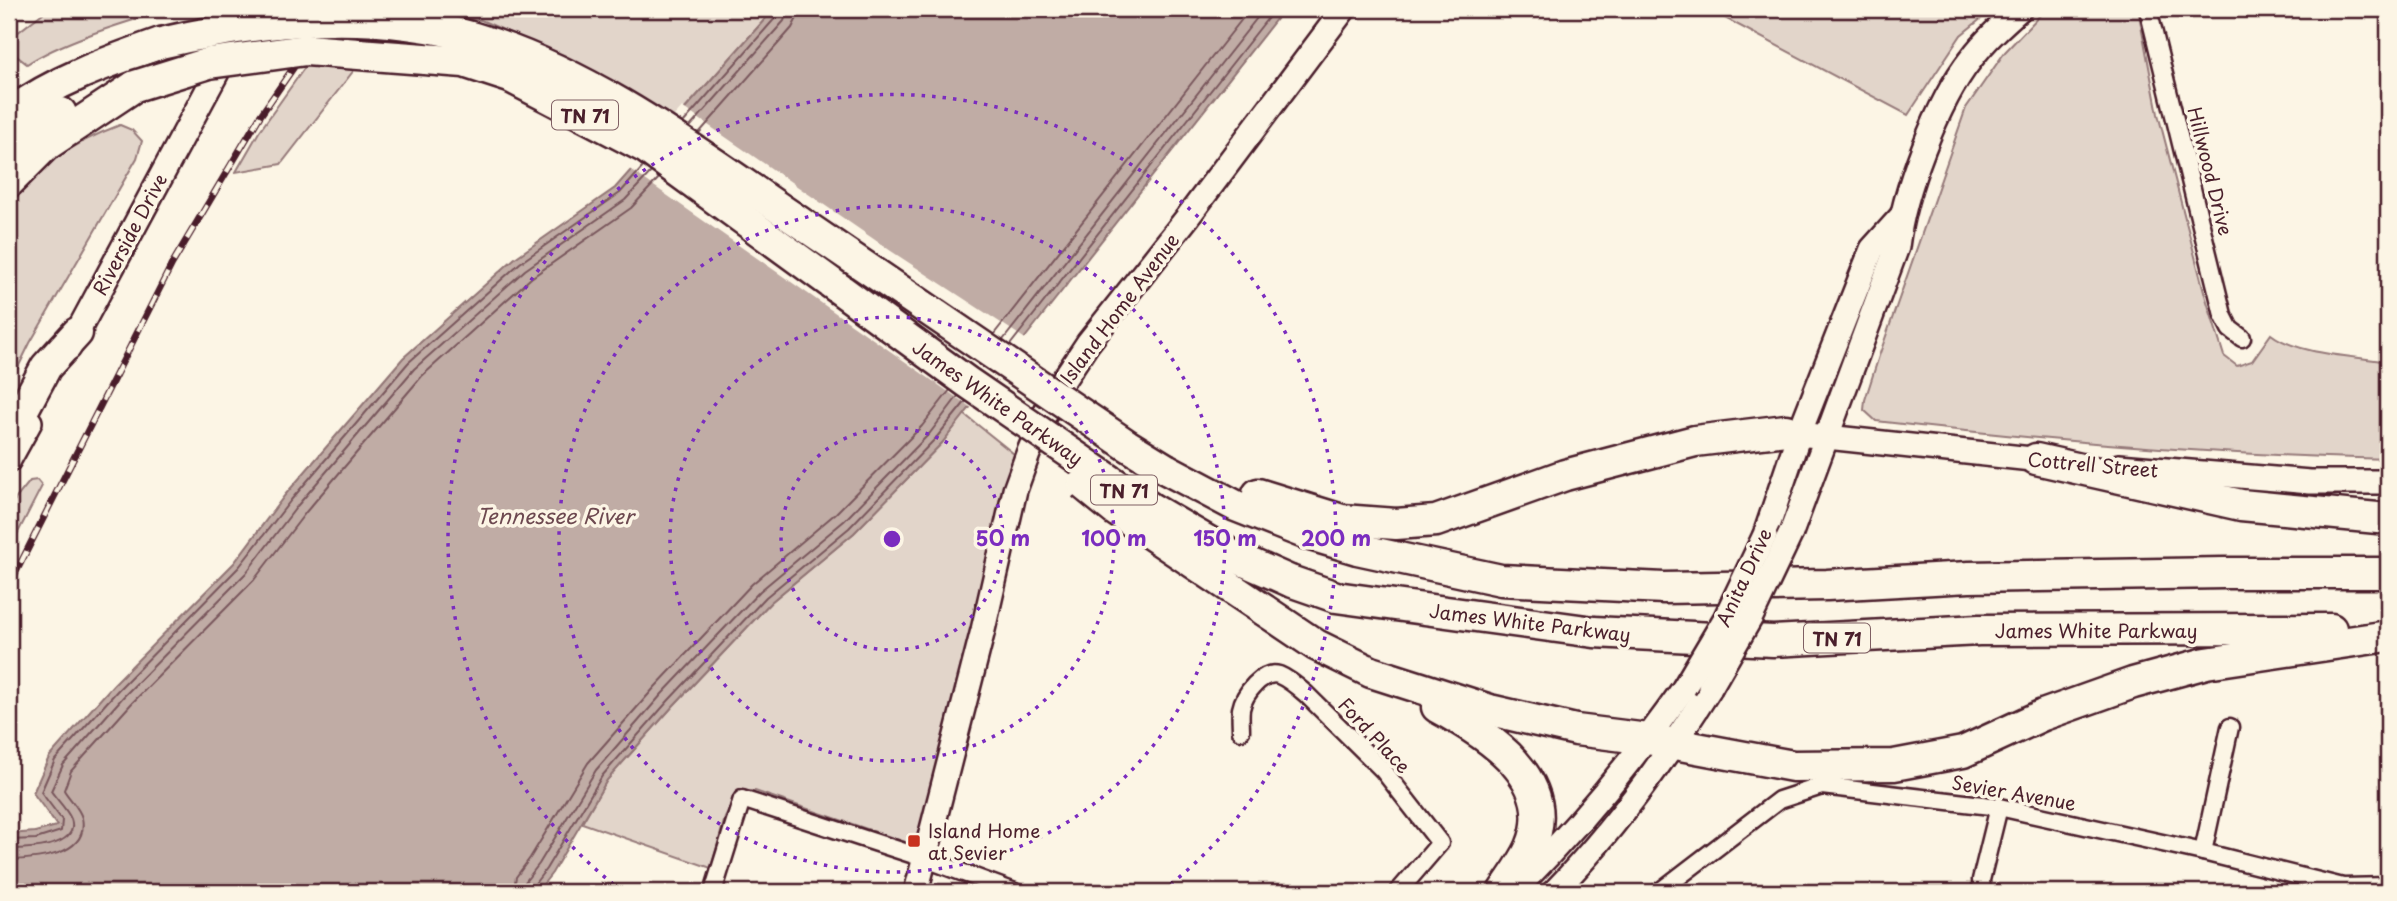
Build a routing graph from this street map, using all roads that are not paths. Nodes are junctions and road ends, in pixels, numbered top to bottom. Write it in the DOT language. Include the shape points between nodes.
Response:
graph roads {
  1 [pos="251,9"];
  2 [pos="1344,9"];
  3 [pos="2020,9"];
  4 [pos="2148,9"];
  5 [pos="161,43"];
  6 [pos="135,86"];
  7 [pos="9,88"];
  8 [pos="9,114"];
  9 [pos="9,148"];
  10 [pos="9,182"];
  11 [pos="77,333"];
  12 [pos="2242,338"];
  13 [pos="967,382"];
  14 [pos="1813,435"];
  15 [pos="9,436"];
  16 [pos="2036,459"];
  17 [pos="9,460"];
  18 [pos="2388,482"];
  19 [pos="2388,519"];
  20 [pos="1311,524"];
  21 [pos="2388,573"];
  22 [pos="2388,629"];
  23 [pos="2388,636"];
  24 [pos="1371,672"];
  25 [pos="2230,727"];
  26 [pos="1241,732"];
  27 [pos="1661,743"];
  28 [pos="1999,807"];
  29 [pos="2203,852"];
  30 [pos="926,859"];
  31 [pos="2388,886"];
  32 [pos="2342,890"];
  33 [pos="713,892"];
  34 [pos="916,892"];
  35 [pos="1015,892"];
  36 [pos="1398,892"];
  37 [pos="1503,892"];
  38 [pos="1512,892"];
  39 [pos="1554,892"];
  40 [pos="1659,892"];
  41 [pos="1982,892"];
  1 -- 11 [label="street, Riverside Drive"];
  2 -- 30 [label="street, Island Home Avenue" via="1088,343 1052,397 1015,490"];
  3 -- 14 [label="street, Anita Drive" via="1971,59 1949,92 1900,218 1872,249"];
  4 -- 12 [label="street, Hillwood Drive" via="2223,315 2230,329"];
  5 -- 7 [label="highway" via="113,43 83,51"];
  5 -- 8 [label="highway, James White Parkway / TN 71" via="61,81"];
  5 -- 20 [label="highway, James White Parkway / TN 71, bridge" via="298,20 398,23 474,38 566,74 666,132 1166,469 1211,475 1276,501"];
  6 -- 9 [label="highway, James White Parkway / TN 71" via="75,105"];
  6 -- 10 [label="highway" via="45,146"];
  6 -- 13 [label="highway, James White Parkway / TN 71, bridge" via="209,63 306,50 464,62 510,77 646,148"];
  11 -- 15 [label="highway" via="46,367"];
  11 -- 17 [label="street, Riverside Drive"];
  13 -- 22 [label="highway, James White Parkway / TN 71, bridge" via="1152,509 1233,556 1336,597 1594,632 1773,641 1979,631"];
  13 -- 24 [label="highway, bridge" via="1025,437 1115,510 1316,645"];
  14 -- 16 [label="street, Cottrell Street"];
  14 -- 20 [label="highway" via="1786,430 1695,441 1565,475 1436,521"];
  14 -- 27 [label="street, Anita Drive, bridge" via="1725,619 1684,688"];
  14 -- 27 [label="street, Anita Drive, bridge" via="1791,533 1751,617 1710,688"];
  16 -- 18 [label="street, Cottrell Street" via="2310,482"];
  16 -- 19 [label="highway" via="2241,505"];
  20 -- 21 [label="highway, James White Parkway" via="1384,555 1501,580 1664,588 1969,577"];
  23 -- 27 [label="highway" via="2206,663 2043,715 1963,752 1894,765 1793,766"];
  24 -- 27 [label="highway" via="1502,713"];
  24 -- 37 [label="highway" via="1500,745 1527,779 1538,811 1532,846"];
  25 -- 29 [label="street"];
  26 -- 36 [label="street, Ford Place" via="1244,701 1257,682 1268,674 1278,675 1306,694 1383,770 1440,843"];
  27 -- 38 [label="street, Anita Drive"];
  27 -- 39 [label="street, Anita Drive" via="1631,804"];
  28 -- 29 [label="street, Sevier Avenue"];
  28 -- 40 [label="street, Sevier Avenue" via="1822,786 1779,800"];
  28 -- 41 [label="street"];
  29 -- 32 [label="street, Sevier Avenue"];
  30 -- 33 [label="street" via="742,799"];
  30 -- 34 [label="street, Island Home Avenue"];
  30 -- 35 [label="street"];
  31 -- 32 [label="street, Sevier Avenue"];
}
